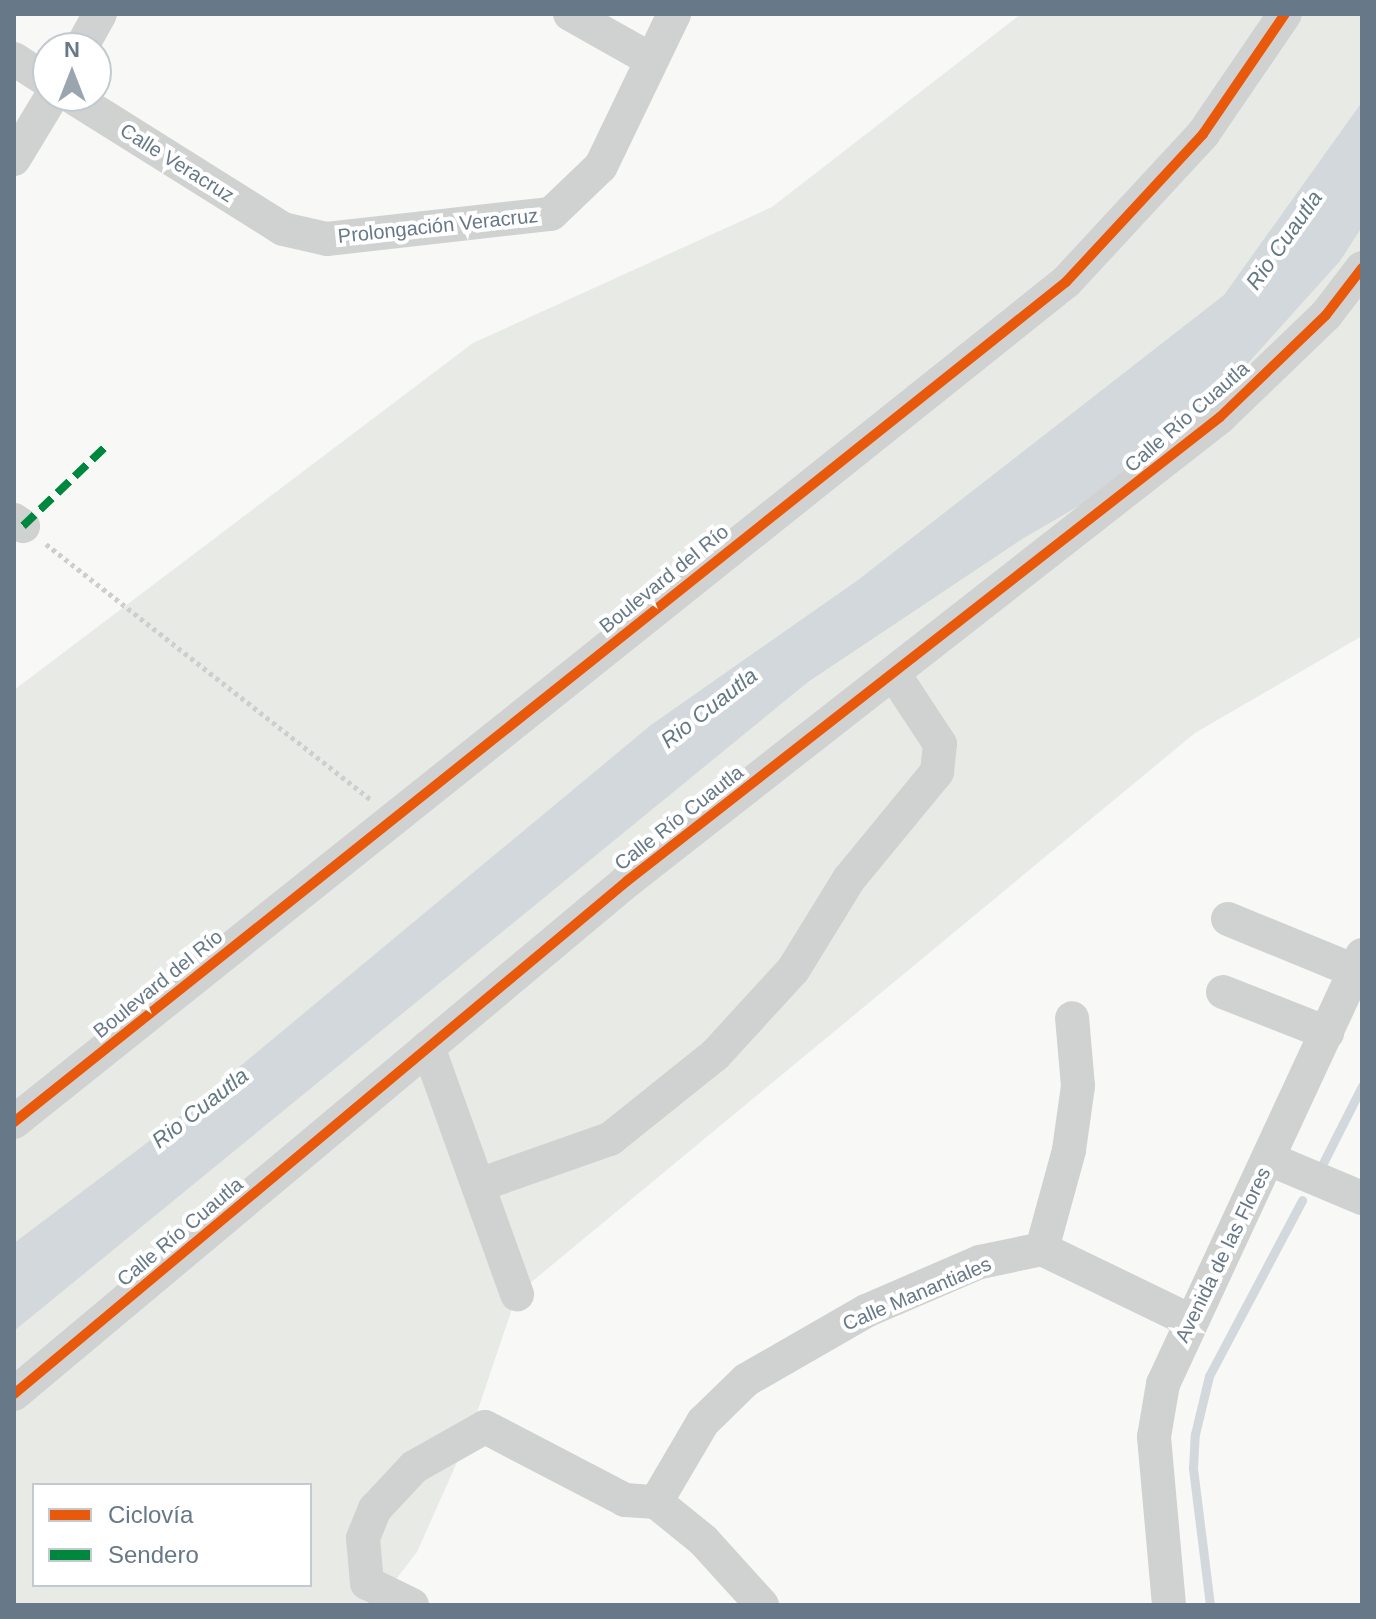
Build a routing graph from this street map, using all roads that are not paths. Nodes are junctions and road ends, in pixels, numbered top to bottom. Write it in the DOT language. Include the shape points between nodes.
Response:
graph roads {
  1 [pos="100,14"];
  2 [pos="570,14"];
  3 [pos="674,14"];
  4 [pos="1285,14"];
  5 [pos="90,32"];
  6 [pos="14,59"];
  7 [pos="650,59"];
  8 [pos="32,71"];
  9 [pos="42,112"];
  10 [pos="97,112"];
  11 [pos="14,159"];
  12 [pos="283,229"];
  13 [pos="1362,268"];
  14 [pos="894,674"];
  15 [pos="1228,919"];
  16 [pos="1359,963"];
  17 [pos="1223,992"];
  18 [pos="1072,1018"];
  19 [pos="1327,1033"];
  20 [pos="428,1047"];
  21 [pos="14,1122"];
  22 [pos="1269,1159"];
  23 [pos="482,1184"];
  24 [pos="1362,1198"];
  25 [pos="1042,1249"];
  26 [pos="517,1294"];
  27 [pos="1189,1320"];
  28 [pos="14,1394"];
  29 [pos="656,1502"];
  30 [pos="412,1605"];
  31 [pos="762,1605"];
  32 [pos="1169,1605"];
  1 -- 5 [label="street"];
  2 -- 7 [label="street"];
  3 -- 7 [label="street, Prolongación Veracruz"];
  4 -- 21 [label="street, Boulevard del Río" via="1203,134 1066,282"];
  6 -- 8 [label="street"];
  7 -- 12 [label="street, Prolongación Veracruz" via="601,166 551,214 327,239"];
  9 -- 11 [label="street"];
  10 -- 12 [label="street, Calle Veracruz"];
  13 -- 14 [label="street, Calle Río Cuautla" via="1326,315 1220,417"];
  14 -- 20 [label="street, Calle Río Cuautla" via="627,881"];
  14 -- 23 [label="street" via="940,744 937,772 849,879 793,970 715,1055 610,1139"];
  15 -- 16 [label="street"];
  16 -- 19 [label="street, Avenida de las Flores"];
  17 -- 19 [label="street"];
  18 -- 25 [label="street" via="1078,1086 1069,1150"];
  19 -- 22 [label="street, Avenida de las Flores"];
  20 -- 23 [label="street"];
  20 -- 28 [label="street, Calle Río Cuautla"];
  22 -- 24 [label="street"];
  22 -- 27 [label="street, Avenida de las Flores"];
  23 -- 26 [label="street"];
  25 -- 27 [label="street"];
  25 -- 29 [label="street, Calle Manantiales" via="980,1262 866,1311 746,1380 703,1422"];
  27 -- 32 [label="street, Avenida de las Flores" via="1163,1384 1154,1437"];
  29 -- 30 [label="street" via="625,1500 485,1427 414,1467 375,1509 360,1560 367,1583"];
  29 -- 31 [label="street" via="703,1540"];
}
